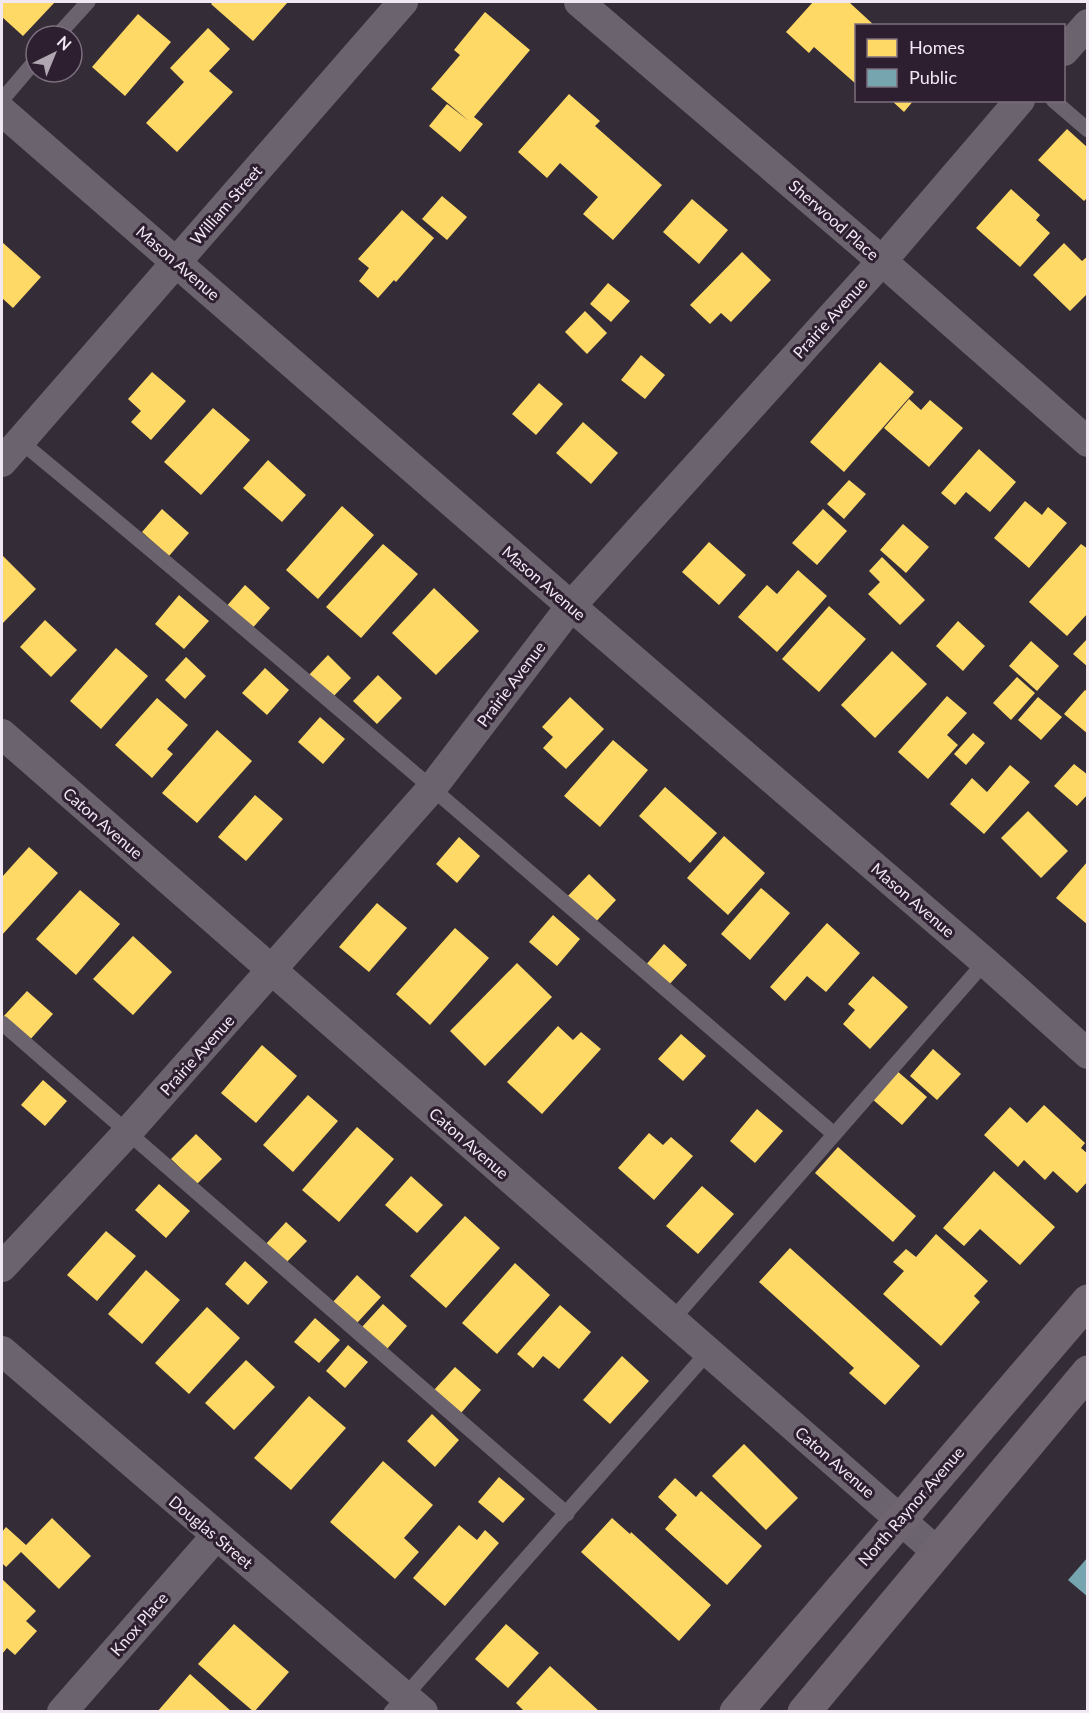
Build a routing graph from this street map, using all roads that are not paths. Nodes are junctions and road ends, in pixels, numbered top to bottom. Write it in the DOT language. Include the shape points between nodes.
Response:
graph roads {
  1 [pos="88,2"];
  2 [pos="403,2"];
  3 [pos="579,2"];
  4 [pos="68,24"];
  5 [pos="1088,24"];
  6 [pos="1065,50"];
  7 [pos="24,74"];
  8 [pos="2,100"];
  9 [pos="1018,102"];
  10 [pos="1055,102"];
  11 [pos="2,111"];
  12 [pos="1088,130"];
  13 [pos="882,261"];
  14 [pos="176,262"];
  15 [pos="1088,442"];
  16 [pos="11,451"];
  17 [pos="571,606"];
  18 [pos="2,734"];
  19 [pos="432,788"];
  20 [pos="985,962"];
  21 [pos="272,970"];
  22 [pos="2,1023"];
  23 [pos="1088,1054"];
  24 [pos="128,1133"];
  25 [pos="834,1134"];
  26 [pos="2,1267"];
  27 [pos="1088,1301"];
  28 [pos="672,1320"];
  29 [pos="2,1352"];
  30 [pos="708,1352"];
  31 [pos="1083,1386"];
  32 [pos="567,1514"];
  33 [pos="899,1519"];
  34 [pos="216,1536"];
  35 [pos="936,1551"];
  36 [pos="406,1706"];
  37 [pos="62,1712"];
  38 [pos="736,1712"];
  39 [pos="804,1712"];
  1 -- 4 [label="lane"];
  2 -- 14 [label="street, William Street"];
  3 -- 13 [label="street, Sherwood Place"];
  5 -- 6 [label="street"];
  7 -- 8 [label="lane"];
  9 -- 13 [label="street, Prairie Avenue"];
  10 -- 12 [label="lane"];
  11 -- 14 [label="street, Mason Avenue"];
  13 -- 15 [label="street, Sherwood Place"];
  13 -- 17 [label="street, Prairie Avenue"];
  14 -- 16 [label="street, William Street"];
  14 -- 17 [label="street, Mason Avenue"];
  16 -- 19 [label="lane" via="149,548"];
  17 -- 19 [label="street, Prairie Avenue"];
  17 -- 20 [label="street, Mason Avenue"];
  18 -- 21 [label="street, Caton Avenue"];
  19 -- 21 [label="street, Prairie Avenue"];
  19 -- 25 [label="lane"];
  20 -- 23 [label="street, Mason Avenue"];
  20 -- 25 [label="lane"];
  21 -- 24 [label="street, Prairie Avenue"];
  21 -- 28 [label="street, Caton Avenue"];
  22 -- 24 [label="lane"];
  24 -- 26 [label="street, Prairie Avenue"];
  24 -- 32 [label="lane"];
  25 -- 28 [label="lane"];
  27 -- 33 [label="main road, North Raynor Avenue"];
  28 -- 30 [label="street, Caton Avenue"];
  29 -- 34 [label="street, Douglas Street"];
  30 -- 32 [label="lane"];
  30 -- 33 [label="street, Caton Avenue"];
  31 -- 35 [label="main road"];
  32 -- 36 [label="lane"];
  33 -- 35 [label="street, Caton Avenue"];
  33 -- 38 [label="main road, North Raynor Avenue"];
  34 -- 36 [label="street, Douglas Street"];
  34 -- 37 [label="street, Knox Place"];
  35 -- 39 [label="main road"];
}
